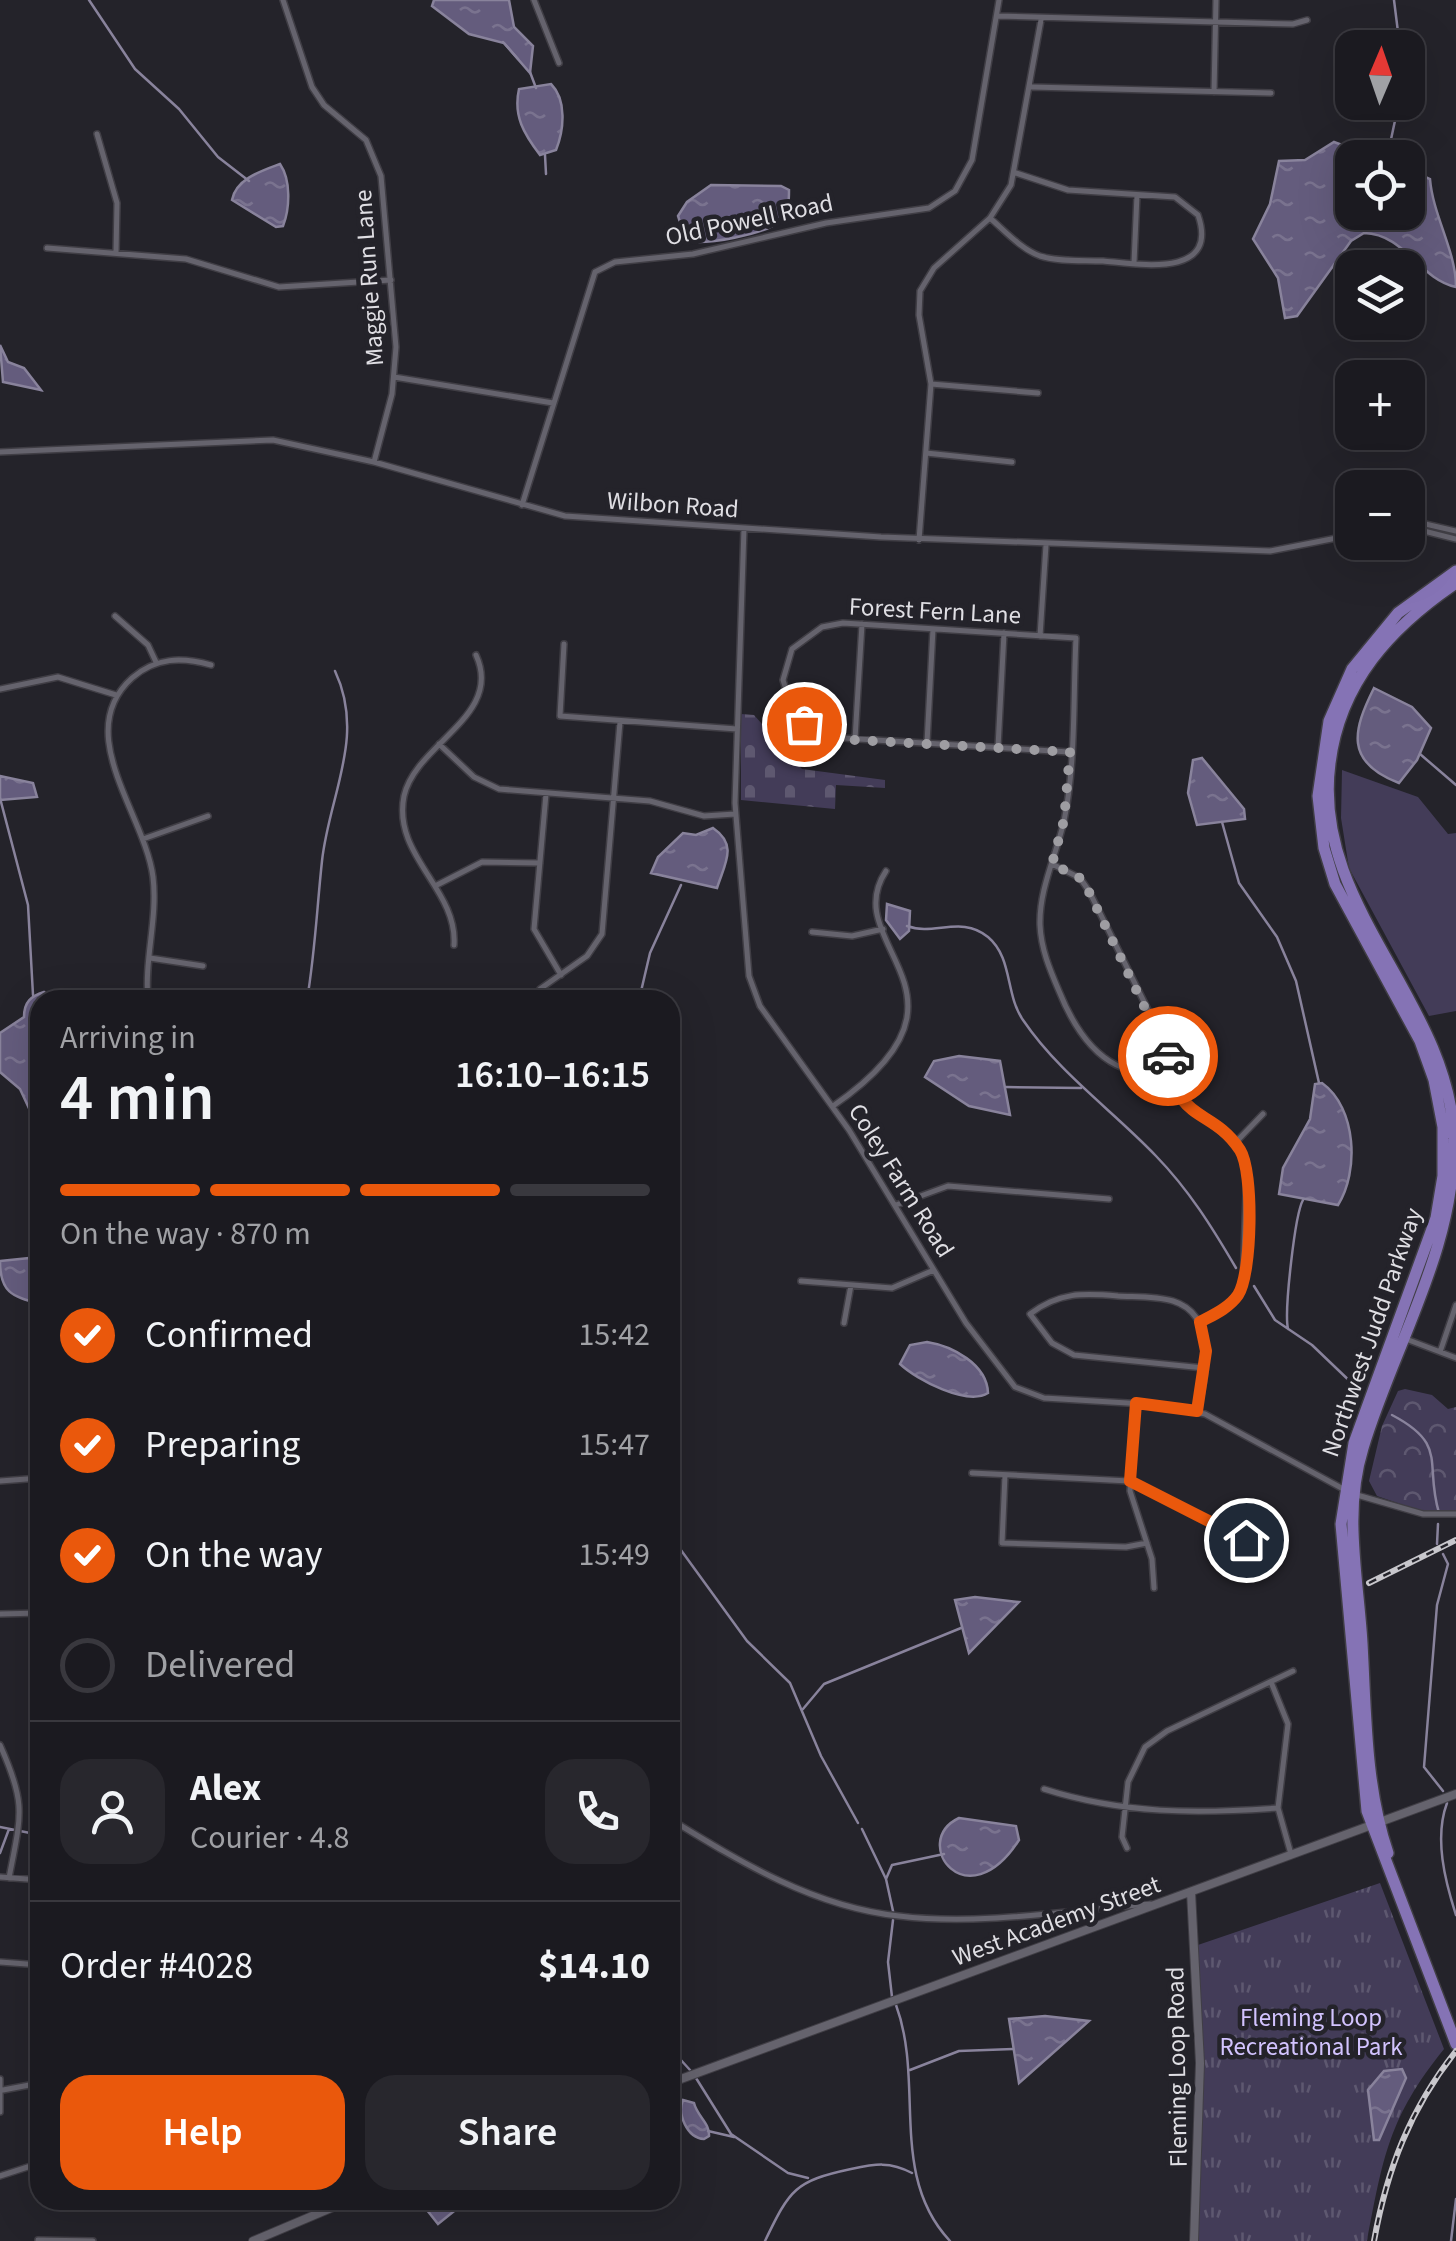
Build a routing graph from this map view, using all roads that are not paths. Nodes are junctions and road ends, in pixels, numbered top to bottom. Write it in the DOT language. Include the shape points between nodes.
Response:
graph roads {
  1 [pos="283,0"];
  2 [pos="534,0"];
  3 [pos="1000,0"];
  4 [pos="1216,0"];
  5 [pos="997,16"];
  6 [pos="1041,20"];
  7 [pos="1306,20"];
  8 [pos="1216,22"];
  9 [pos="559,63"];
  10 [pos="1032,87"];
  11 [pos="1214,92"];
  12 [pos="1271,93"];
  13 [pos="97,134"];
  14 [pos="1016,173"];
  15 [pos="1137,194"];
  16 [pos="990,218"];
  17 [pos="48,248"];
  18 [pos="116,253"];
  19 [pos="1134,264"];
  20 [pos="391,280"];
  21 [pos="394,377"];
  22 [pos="931,384"];
  23 [pos="1038,393"];
  24 [pos="552,402"];
  25 [pos="0,452"];
  26 [pos="926,453"];
  27 [pos="374,462"];
  28 [pos="1012,462"];
  29 [pos="522,505"];
  30 [pos="1425,526"];
  31 [pos="744,528"];
  32 [pos="1425,530"];
  33 [pos="1456,531"];
  34 [pos="1335,538"];
  35 [pos="920,540"];
  36 [pos="1456,540"];
  37 [pos="1046,545"];
  38 [pos="1456,571"];
  39 [pos="1456,584"];
  40 [pos="115,616"];
  41 [pos="862,624"];
  42 [pos="932,629"];
  43 [pos="1004,633"];
  44 [pos="1040,636"];
  45 [pos="564,644"];
  46 [pos="476,654"];
  47 [pos="156,662"];
  48 [pos="211,665"];
  49 [pos="0,689"];
  50 [pos="116,695"];
  51 [pos="620,722"];
  52 [pos="737,729"];
  53 [pos="855,739"];
  54 [pos="439,744"];
  55 [pos="927,744"];
  56 [pos="998,748"];
  57 [pos="1070,752"];
  58 [pos="546,794"];
  59 [pos="615,799"];
  60 [pos="735,814"];
  61 [pos="208,816"];
  62 [pos="143,839"];
  63 [pos="540,863"];
  64 [pos="1052,864"];
  65 [pos="886,871"];
  66 [pos="435,886"];
  67 [pos="883,929"];
  68 [pos="812,932"];
  69 [pos="454,945"];
  70 [pos="150,958"];
  71 [pos="203,966"];
  72 [pos="561,974"];
  73 [pos="148,990"];
  74 [pos="540,990"];
  75 [pos="1207,1057"];
  76 [pos="1170,1072"];
  77 [pos="833,1106"];
  78 [pos="1263,1114"];
  79 [pos="1454,1128"];
  80 [pos="1235,1144"];
  81 [pos="1109,1199"];
  82 [pos="896,1205"];
  83 [pos="1446,1220"];
  84 [pos="934,1270"];
  85 [pos="801,1281"];
  86 [pos="851,1285"];
  87 [pos="1456,1305"];
  88 [pos="1200,1322"];
  89 [pos="844,1324"];
  90 [pos="1404,1338"];
  91 [pos="1440,1352"];
  92 [pos="1456,1358"];
  93 [pos="1204,1368"];
  94 [pos="1136,1403"];
  95 [pos="1197,1411"];
  96 [pos="972,1474"];
  97 [pos="1005,1475"];
  98 [pos="30,1479"];
  99 [pos="1130,1481"];
  100 [pos="0,1482"];
  101 [pos="1348,1491"];
  102 [pos="1456,1514"];
  103 [pos="1147,1542"];
  104 [pos="1254,1551"];
  105 [pos="1154,1588"];
  106 [pos="30,1613"];
  107 [pos="0,1614"];
  108 [pos="1293,1671"];
  109 [pos="1271,1682"];
  110 [pos="0,1745"];
  111 [pos="1044,1788"];
  112 [pos="1456,1794"];
  113 [pos="1124,1808"];
  114 [pos="1278,1808"];
  115 [pos="1374,1823"];
  116 [pos="680,1825"];
  117 [pos="1127,1848"];
  118 [pos="1291,1854"];
  119 [pos="0,1877"];
  120 [pos="9,1878"];
  121 [pos="30,1879"];
  122 [pos="1191,1892"];
  123 [pos="1158,1903"];
  124 [pos="0,1962"];
  125 [pos="30,1965"];
  126 [pos="1456,2030"];
  127 [pos="1456,2044"];
  128 [pos="0,2079"];
  129 [pos="680,2079"];
  130 [pos="30,2086"];
  131 [pos="3,2090"];
  132 [pos="0,2112"];
  133 [pos="30,2166"];
  134 [pos="0,2176"];
  135 [pos="326,2210"];
  136 [pos="38,2240"];
  137 [pos="93,2241"];
  138 [pos="252,2241"];
  139 [pos="1194,2241"];
  1 -- 20 [label="street, Maggie Run Lane" via="316,94 361,134 377,161"];
  2 -- 9 [label="street"];
  3 -- 5 [label="street, Old Powell Road"];
  4 -- 8 [label="street"];
  5 -- 6 [label="street"];
  5 -- 24 [label="street, Old Powell Road" via="972,160 955,192 917,212 603,266 586,290"];
  6 -- 8 [label="street"];
  6 -- 10 [label="street"];
  7 -- 8 [label="street"];
  8 -- 11 [label="street"];
  10 -- 11 [label="street"];
  10 -- 14 [label="street"];
  11 -- 12 [label="street"];
  13 -- 18 [label="street" via="117,203"];
  14 -- 15 [label="street" via="1068,190"];
  14 -- 16 [label="street"];
  15 -- 19 [label="street"];
  15 -- 19 [label="street" via="1188,204 1198,215 1200,238 1186,260"];
  16 -- 19 [label="street" via="1036,254"];
  16 -- 22 [label="street" via="934,268 920,291"];
  17 -- 18 [label="street"];
  18 -- 20 [label="street" via="196,260 279,287"];
  20 -- 21 [label="street, Maggie Run Lane"];
  21 -- 24 [label="street"];
  21 -- 27 [label="street, Maggie Run Lane"];
  22 -- 23 [label="street"];
  22 -- 26 [label="street"];
  24 -- 29 [label="street, Old Powell Road"];
  25 -- 27 [label="street, Wilbon Road" via="260,439"];
  26 -- 28 [label="street"];
  26 -- 35 [label="street"];
  27 -- 29 [label="street, Wilbon Road"];
  29 -- 31 [label="street, Wilbon Road" via="606,520"];
  30 -- 33 [label="street"];
  31 -- 35 [label="street, Wilbon Road"];
  31 -- 52 [label="street, Coley Farm Road"];
  32 -- 36 [label="street"];
  34 -- 37 [label="street, Wilbon Road" via="1270,551"];
  35 -- 37 [label="street, Wilbon Road"];
  37 -- 44 [label="street"];
  38 -- 83 [label="highway, Northwest Judd Parkway" via="1406,606 1360,656 1329,721 1318,780 1322,836 1335,884 1415,1028 1434,1080"];
  39 -- 79 [label="highway, Northwest Judd Parkway" via="1401,624 1363,670 1339,724 1328,793 1342,873 1430,1038"];
  40 -- 47 [label="street" via="141,637"];
  41 -- 42 [label="street, Forest Fern Lane"];
  41 -- 53 [label="street"];
  41 -- 53 [label="street, Forest Fern Lane" via="833,624 804,636 783,680 788,704 804,724 826,737"];
  42 -- 43 [label="street, Forest Fern Lane"];
  42 -- 55 [label="street"];
  43 -- 44 [label="street, Forest Fern Lane"];
  43 -- 56 [label="street"];
  44 -- 57 [label="street, Forest Fern Lane" via="1076,638"];
  45 -- 51 [label="street" via="560,716"];
  46 -- 54 [label="street" via="478,698"];
  47 -- 48 [label="street"];
  47 -- 50 [label="street"];
  49 -- 50 [label="street" via="58,677"];
  50 -- 62 [label="street" via="108,715 110,751"];
  51 -- 52 [label="street"];
  51 -- 59 [label="street"];
  52 -- 60 [label="street, Coley Farm Road"];
  53 -- 55 [label="street, Forest Fern Lane"];
  54 -- 58 [label="street" via="474,777 499,789"];
  54 -- 66 [label="street" via="409,781 403,808 409,843"];
  55 -- 56 [label="street, Forest Fern Lane"];
  56 -- 57 [label="street, Forest Fern Lane"];
  57 -- 64 [label="street"];
  58 -- 59 [label="street"];
  58 -- 63 [label="street"];
  59 -- 60 [label="street" via="704,816"];
  59 -- 72 [label="street" via="602,934 587,956"];
  60 -- 77 [label="street, Coley Farm Road" via="752,991"];
  61 -- 62 [label="street"];
  62 -- 70 [label="street" via="154,886"];
  63 -- 66 [label="street" via="482,862"];
  63 -- 72 [label="street" via="534,928"];
  64 -- 76 [label="street" via="1080,878 1089,892 1167,1048"];
  64 -- 76 [label="street" via="1041,936 1073,1024 1092,1050 1116,1065"];
  65 -- 67 [label="street" via="877,890"];
  66 -- 69 [label="street" via="454,922"];
  67 -- 68 [label="street" via="852,936"];
  67 -- 77 [label="street" via="908,993 909,1015 880,1071"];
  70 -- 71 [label="street"];
  70 -- 73 [label="street"];
  72 -- 74 [label="street"];
  75 -- 76 [label="street"];
  76 -- 80 [label="street" via="1182,1102"];
  77 -- 82 [label="street, Coley Farm Road"];
  78 -- 80 [label="street"];
  79 -- 83 [label="highway, Northwest Judd Parkway"];
  80 -- 88 [label="street" via="1248,1176 1244,1280 1234,1300"];
  81 -- 82 [label="street" via="948,1186"];
  82 -- 84 [label="street, Coley Farm Road"];
  83 -- 90 [label="highway, Northwest Judd Parkway"];
  83 -- 101 [label="highway, Northwest Judd Parkway" via="1354,1443"];
  84 -- 86 [label="street" via="898,1287"];
  84 -- 94 [label="street, Coley Farm Road" via="1019,1390 1044,1398"];
  85 -- 86 [label="street"];
  86 -- 89 [label="street"];
  87 -- 91 [label="street"];
  88 -- 93 [label="street"];
  88 -- 93 [label="street" via="1169,1300 1081,1292 1030,1314 1052,1343 1074,1356"];
  90 -- 91 [label="street"];
  90 -- 101 [label="highway, Northwest Judd Parkway"];
  91 -- 92 [label="street"];
  93 -- 95 [label="street"];
  94 -- 95 [label="street, Coley Farm Road"];
  94 -- 99 [label="street"];
  95 -- 101 [label="street, Coley Farm Road"];
  96 -- 97 [label="street"];
  97 -- 99 [label="street"];
  97 -- 103 [label="street" via="1002,1543 1126,1548"];
  98 -- 100 [label="street"];
  99 -- 103 [label="street"];
  99 -- 104 [label="street" via="1246,1540"];
  101 -- 102 [label="street, Coley Farm Road" via="1423,1514"];
  101 -- 115 [label="highway, Northwest Judd Parkway" via="1342,1535 1360,1760"];
  103 -- 105 [label="street"];
  106 -- 107 [label="street"];
  108 -- 109 [label="street"];
  109 -- 113 [label="street" via="1153,1740 1132,1768"];
  109 -- 114 [label="street" via="1290,1735"];
  110 -- 120 [label="street" via="21,1805"];
  111 -- 113 [label="street"];
  112 -- 115 [label="main road, West Academy Street"];
  113 -- 114 [label="street" via="1170,1814"];
  113 -- 117 [label="street"];
  114 -- 118 [label="street"];
  115 -- 118 [label="main road, West Academy Street"];
  115 -- 126 [label="highway"];
  115 -- 127 [label="highway"];
  116 -- 123 [label="street" via="782,1883 885,1914 952,1918"];
  118 -- 122 [label="main road, West Academy Street"];
  119 -- 120 [label="street"];
  120 -- 121 [label="street"];
  122 -- 123 [label="main road, West Academy Street"];
  122 -- 139 [label="main road, Fleming Loop Road" via="1200,2063"];
  123 -- 129 [label="main road, West Academy Street"];
  124 -- 125 [label="street"];
  128 -- 131 [label="street"];
  130 -- 131 [label="street"];
  131 -- 132 [label="street"];
  133 -- 134 [label="street"];
  135 -- 138 [label="main road"];
  136 -- 137 [label="street"];
}
